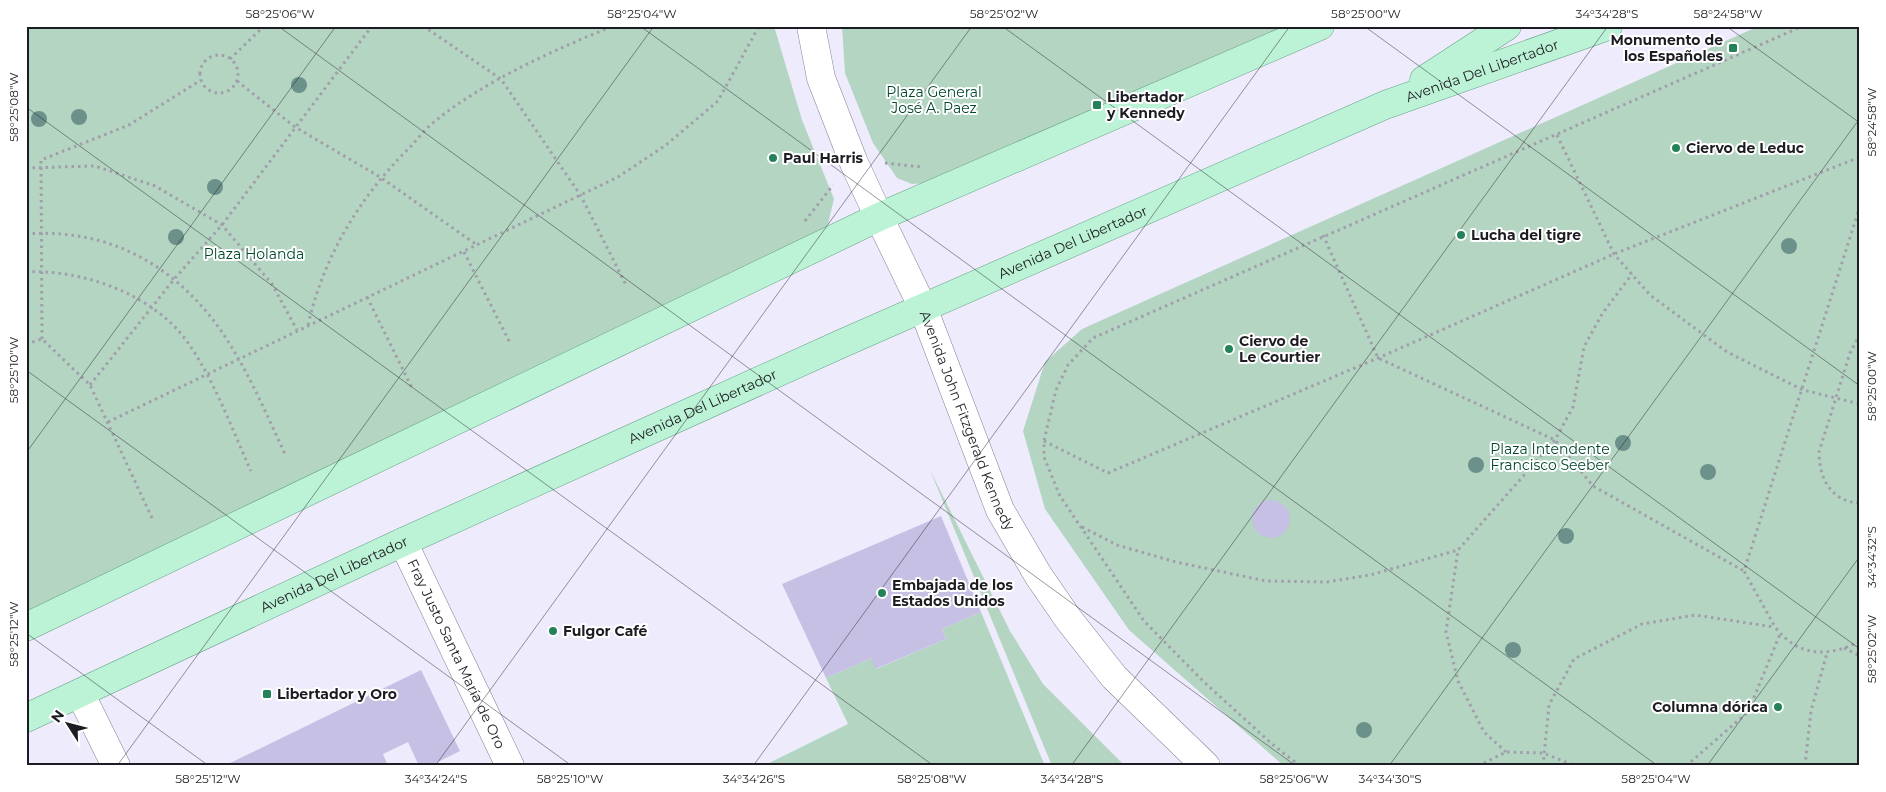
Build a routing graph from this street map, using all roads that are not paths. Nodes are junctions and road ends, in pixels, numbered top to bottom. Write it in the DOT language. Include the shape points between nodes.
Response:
graph roads {
  1 [pos="811,26"];
  2 [pos="1320,26"];
  3 [pos="1507,26"];
  4 [pos="1608,26"];
  5 [pos="1385,105"];
  6 [pos="879,217"];
  7 [pos="923,308"];
  8 [pos="403,542"];
  9 [pos="26,626"];
  10 [pos="80,693"];
  11 [pos="26,718"];
  12 [pos="116,766"];
  13 [pos="510,766"];
  14 [pos="1206,766"];
  1 -- 6 [label="main road, Avenida John Fitzgerald Kennedy" via="821,78"];
  2 -- 6 [label="main road"];
  3 -- 5 [label="main road, Avenida Del Libertador"];
  4 -- 5 [label="main road, Avenida Del Libertador"];
  5 -- 7 [label="main road, Avenida Del Libertador"];
  6 -- 7 [label="main road, Avenida John Fitzgerald Kennedy"];
  6 -- 9 [label="main road"];
  7 -- 8 [label="main road, Avenida Del Libertador"];
  7 -- 14 [label="main road, Avenida John Fitzgerald Kennedy" via="1000,510 1038,575 1068,620 1114,678"];
  8 -- 10 [label="main road, Avenida Del Libertador"];
  8 -- 13 [label="main road, Fray Justo Santa María de Oro"];
  10 -- 11 [label="main road, Avenida Del Libertador"];
  10 -- 12 [label="main road"];
}
